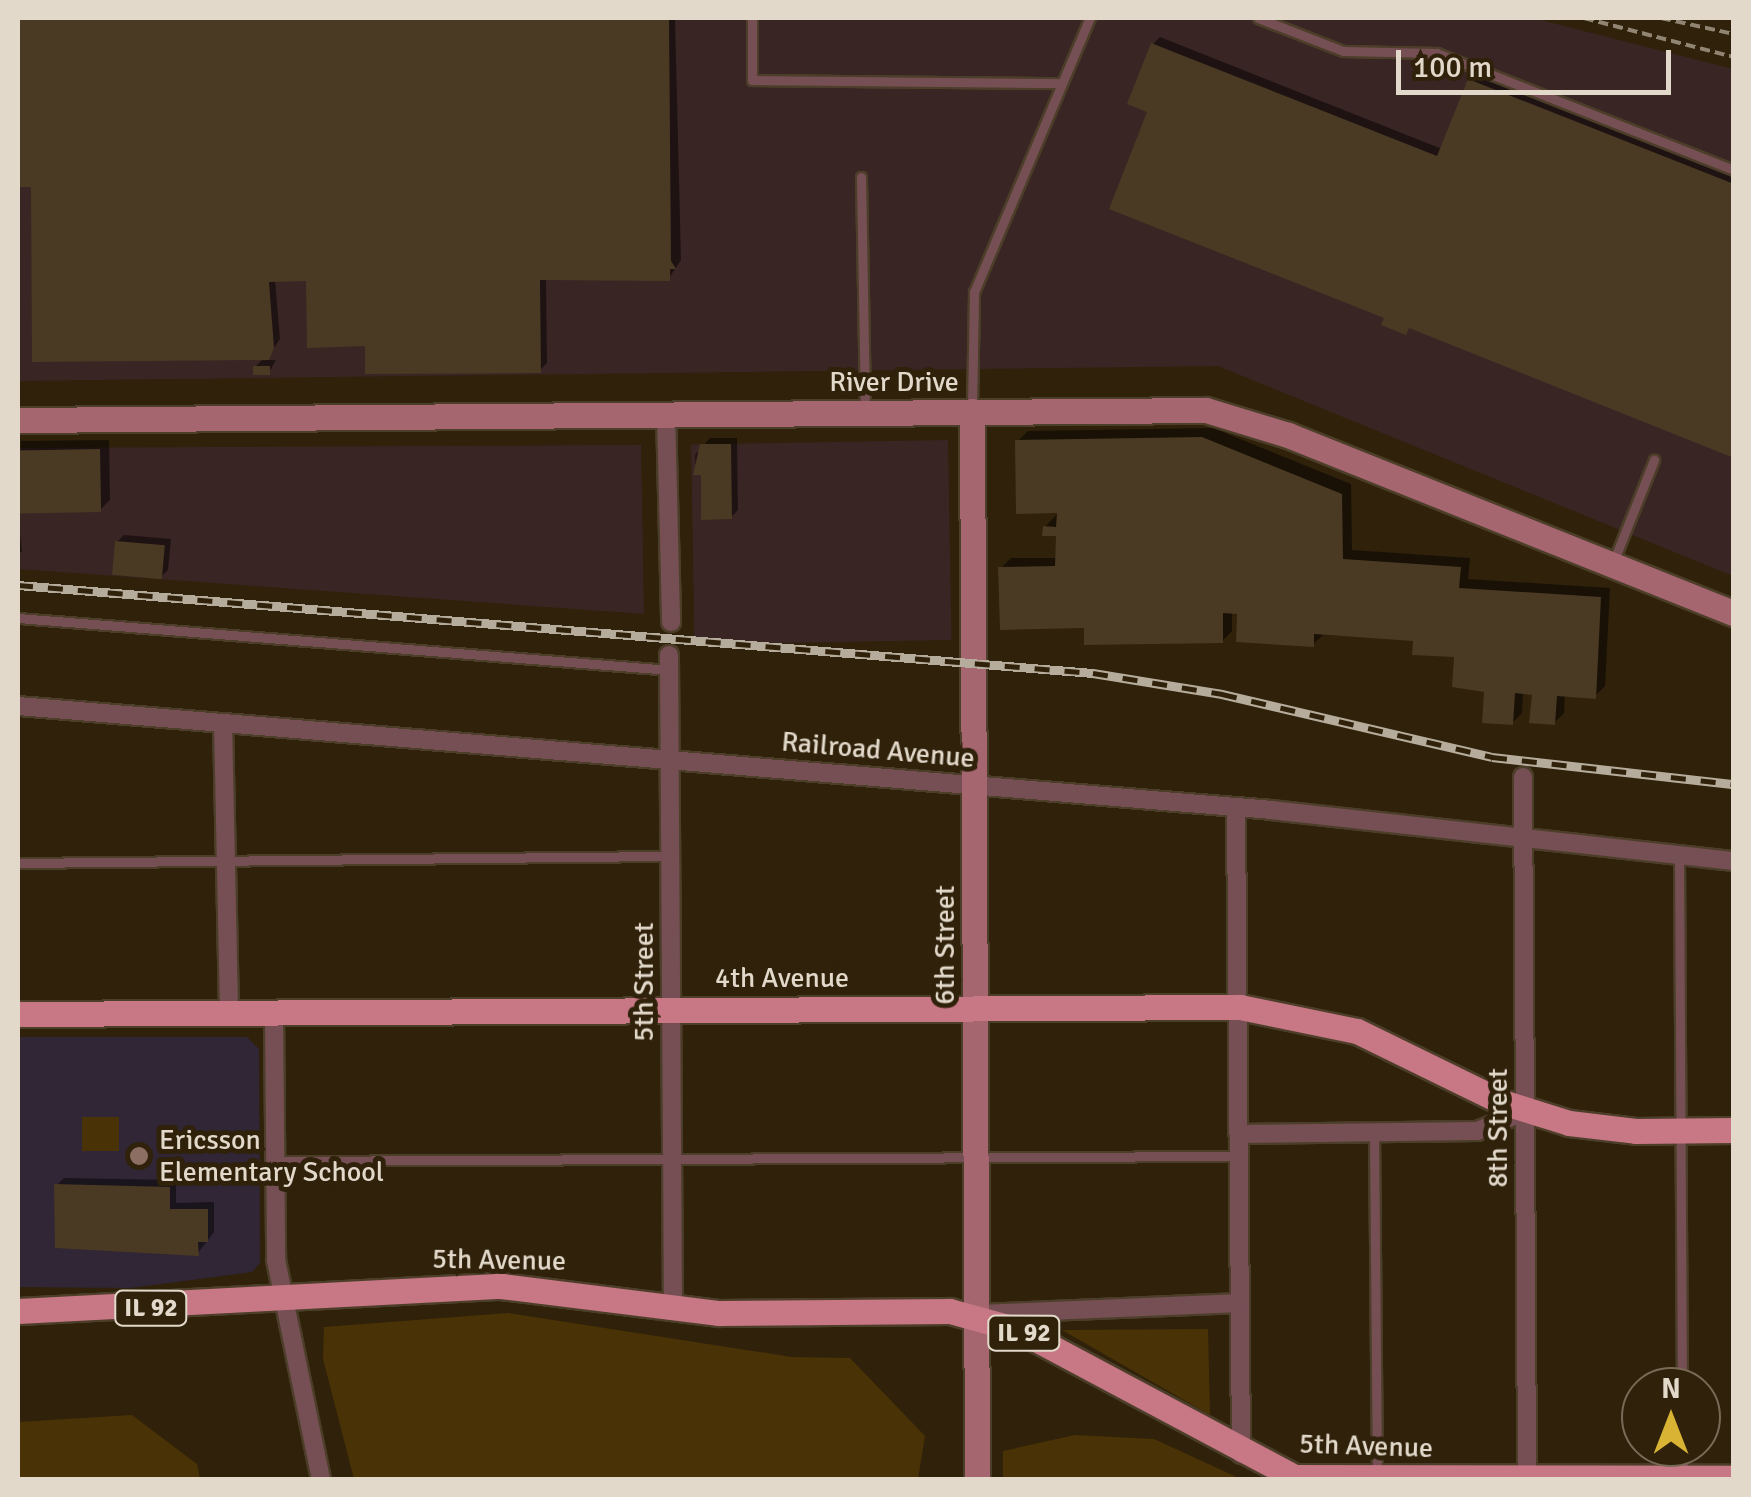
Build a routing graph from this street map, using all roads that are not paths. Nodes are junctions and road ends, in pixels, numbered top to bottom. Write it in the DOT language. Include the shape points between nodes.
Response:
graph roads {
  1 [pos="752,18"];
  2 [pos="1090,18"];
  3 [pos="1258,18"];
  4 [pos="1062,83"];
  5 [pos="1734,170"];
  6 [pos="861,177"];
  7 [pos="972,411"];
  8 [pos="865,412"];
  9 [pos="666,413"];
  10 [pos="18,420"];
  11 [pos="1654,460"];
  12 [pos="1612,564"];
  13 [pos="1734,612"];
  14 [pos="18,618"];
  15 [pos="671,622"];
  16 [pos="670,662"];
  17 [pos="18,706"];
  18 [pos="223,723"];
  19 [pos="670,761"];
  20 [pos="1524,777"];
  21 [pos="976,785"];
  22 [pos="1236,807"];
  23 [pos="1524,840"];
  24 [pos="670,856"];
  25 [pos="1679,856"];
  26 [pos="225,860"];
  27 [pos="1734,861"];
  28 [pos="18,863"];
  29 [pos="975,1006"];
  30 [pos="1240,1006"];
  31 [pos="672,1008"];
  32 [pos="229,1012"];
  33 [pos="274,1012"];
  34 [pos="18,1014"];
  35 [pos="1526,1111"];
  36 [pos="1681,1130"];
  37 [pos="1734,1130"];
  38 [pos="1374,1133"];
  39 [pos="1239,1134"];
  40 [pos="1238,1156"];
  41 [pos="976,1158"];
  42 [pos="672,1159"];
  43 [pos="276,1161"];
  44 [pos="284,1298"];
  45 [pos="1238,1303"];
  46 [pos="674,1309"];
  47 [pos="18,1312"];
  48 [pos="978,1314"];
  49 [pos="1682,1367"];
  50 [pos="1241,1454"];
  51 [pos="1527,1478"];
  52 [pos="1692,1478"];
  53 [pos="1734,1478"];
  54 [pos="1377,1479"];
  55 [pos="322,1480"];
  56 [pos="977,1480"];
  1 -- 4 [label="lane" via="752,80"];
  2 -- 4 [label="lane"];
  3 -- 5 [label="lane" via="1343,52 1437,53"];
  4 -- 7 [label="lane" via="974,292"];
  6 -- 8 [label="lane"];
  7 -- 8 [label="main road, River Drive"];
  7 -- 12 [label="main road, River Drive" via="1165,408 1249,420"];
  7 -- 21 [label="main road, 6th Street"];
  8 -- 9 [label="main road, River Drive"];
  9 -- 10 [label="main road, River Drive"];
  9 -- 15 [label="street"];
  11 -- 12 [label="lane"];
  12 -- 13 [label="main road, River Drive"];
  14 -- 16 [label="lane"];
  16 -- 19 [label="street, 5th Street"];
  17 -- 18 [label="street, Railroad Avenue"];
  18 -- 19 [label="street, Railroad Avenue"];
  18 -- 26 [label="street"];
  19 -- 21 [label="street, Railroad Avenue"];
  19 -- 24 [label="street, 5th Street"];
  20 -- 23 [label="street, 8th Street"];
  21 -- 22 [label="street, Railroad Avenue"];
  21 -- 29 [label="main road, 6th Street"];
  22 -- 23 [label="street, Railroad Avenue"];
  22 -- 30 [label="street"];
  23 -- 25 [label="street, Railroad Avenue"];
  23 -- 35 [label="street, 8th Street"];
  24 -- 26 [label="lane"];
  24 -- 31 [label="street, 5th Street"];
  25 -- 27 [label="street, Railroad Avenue"];
  25 -- 36 [label="lane"];
  26 -- 28 [label="lane"];
  26 -- 32 [label="street"];
  29 -- 30 [label="main road, 4th Avenue"];
  29 -- 31 [label="main road, 4th Avenue"];
  29 -- 41 [label="main road, 6th Street"];
  30 -- 35 [label="main road, 4th Avenue" via="1357,1031"];
  30 -- 39 [label="street"];
  31 -- 33 [label="main road, 4th Avenue"];
  31 -- 42 [label="street, 5th Street"];
  32 -- 33 [label="main road, 4th Avenue"];
  32 -- 34 [label="main road, 4th Avenue"];
  33 -- 43 [label="street"];
  35 -- 36 [label="main road, 4th Avenue" via="1602,1128"];
  35 -- 38 [label="street" via="1477,1131"];
  35 -- 51 [label="street, 8th Street"];
  36 -- 37 [label="main road, 4th Avenue"];
  36 -- 49 [label="lane"];
  38 -- 39 [label="street"];
  38 -- 54 [label="lane"];
  39 -- 40 [label="street"];
  40 -- 41 [label="lane"];
  40 -- 45 [label="street"];
  41 -- 42 [label="lane"];
  41 -- 48 [label="main road, 6th Street"];
  42 -- 43 [label="lane"];
  42 -- 46 [label="street, 5th Street"];
  43 -- 44 [label="street" via="276,1260"];
  44 -- 46 [label="main road, 5th Avenue / IL 92" via="530,1287"];
  44 -- 47 [label="main road, 5th Avenue / IL 92"];
  44 -- 55 [label="street"];
  45 -- 48 [label="street, 5th Avenue"];
  45 -- 50 [label="street"];
  46 -- 48 [label="main road, 5th Avenue / IL 92"];
  48 -- 50 [label="main road, 5th Avenue / IL 92" via="1019,1330"];
  48 -- 56 [label="main road, 6th Street"];
  50 -- 54 [label="main road, 5th Avenue / IL 92" via="1294,1477"];
  51 -- 52 [label="main road, 5th Avenue / IL 92"];
  51 -- 54 [label="main road, 5th Avenue / IL 92"];
  52 -- 53 [label="main road, 5th Avenue / IL 92"];
}
